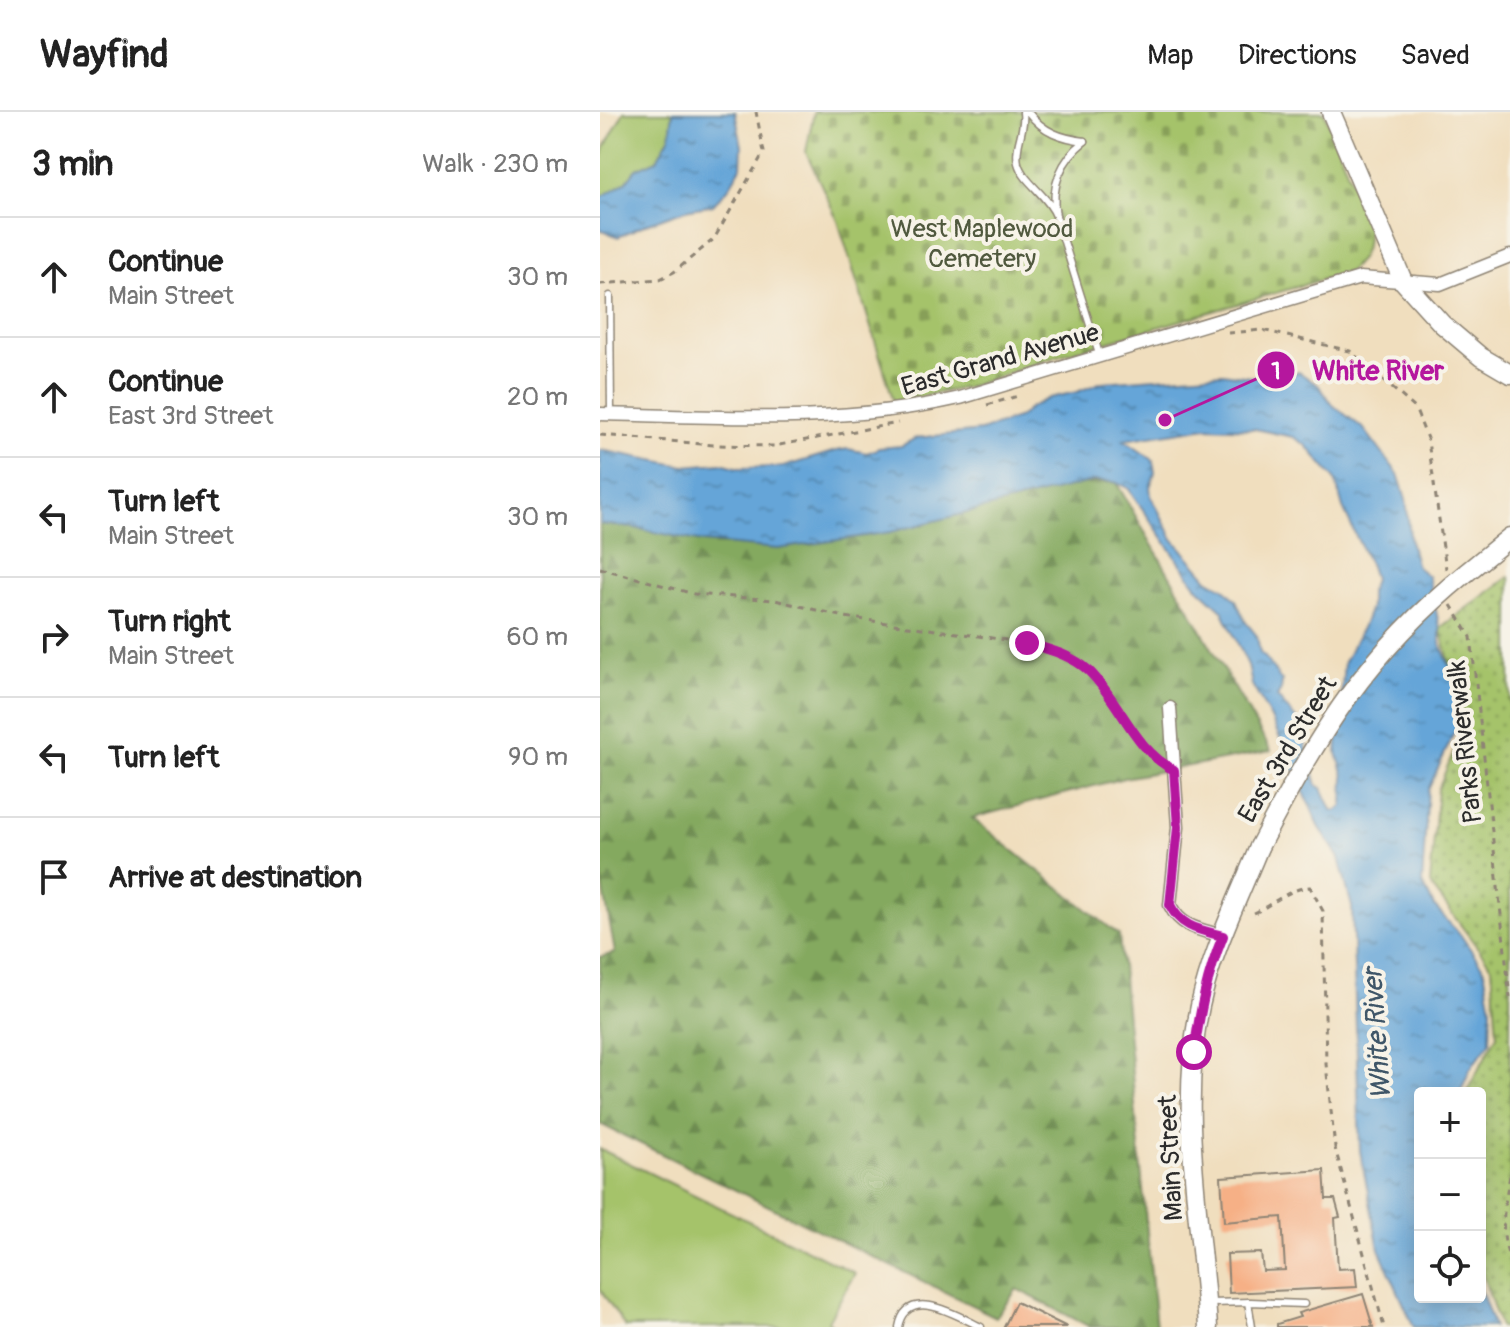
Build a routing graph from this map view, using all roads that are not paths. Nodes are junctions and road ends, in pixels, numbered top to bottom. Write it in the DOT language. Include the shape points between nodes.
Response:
graph roads {
  1 [pos="1026,112"];
  2 [pos="1331,112"];
  3 [pos="1056,216"];
  4 [pos="1510,256"];
  5 [pos="1403,281"];
  6 [pos="610,296"];
  7 [pos="1099,354"];
  8 [pos="1510,374"];
  9 [pos="605,414"];
  10 [pos="1510,537"];
  11 [pos="1170,708"];
  12 [pos="1223,936"];
  13 [pos="1205,986"];
  14 [pos="1248,1302"];
  15 [pos="1207,1304"];
  16 [pos="1304,1304"];
  17 [pos="899,1327"];
  18 [pos="981,1327"];
  19 [pos="1208,1327"];
  20 [pos="1252,1327"];
  1 -- 3 [label="lane" via="1019,165"];
  1 -- 3 [label="lane" via="1060,138 1085,141 1062,166 1053,201"];
  2 -- 5 [label="main road"];
  3 -- 7 [label="lane"];
  4 -- 5 [label="street, East Grand Avenue" via="1440,284"];
  5 -- 7 [label="street, East Grand Avenue" via="1360,278"];
  5 -- 8 [label="main road" via="1442,324"];
  6 -- 9 [label="lane"];
  7 -- 9 [label="street, East Grand Avenue" via="909,410 753,418"];
  10 -- 12 [label="main road, East 3rd Street, bridge" via="1406,625 1346,696 1259,847"];
  11 -- 12 [label="street" via="1178,827 1170,905 1190,928"];
  12 -- 13 [label="main road, East 3rd Street"];
  13 -- 15 [label="main road, Main Street" via="1194,1052 1190,1136"];
  14 -- 15 [label="lane"];
  14 -- 16 [label="lane"];
  14 -- 20 [label="lane"];
  15 -- 19 [label="main road, Main Street"];
  17 -- 18 [label="lane" via="909,1309 925,1304"];
}
